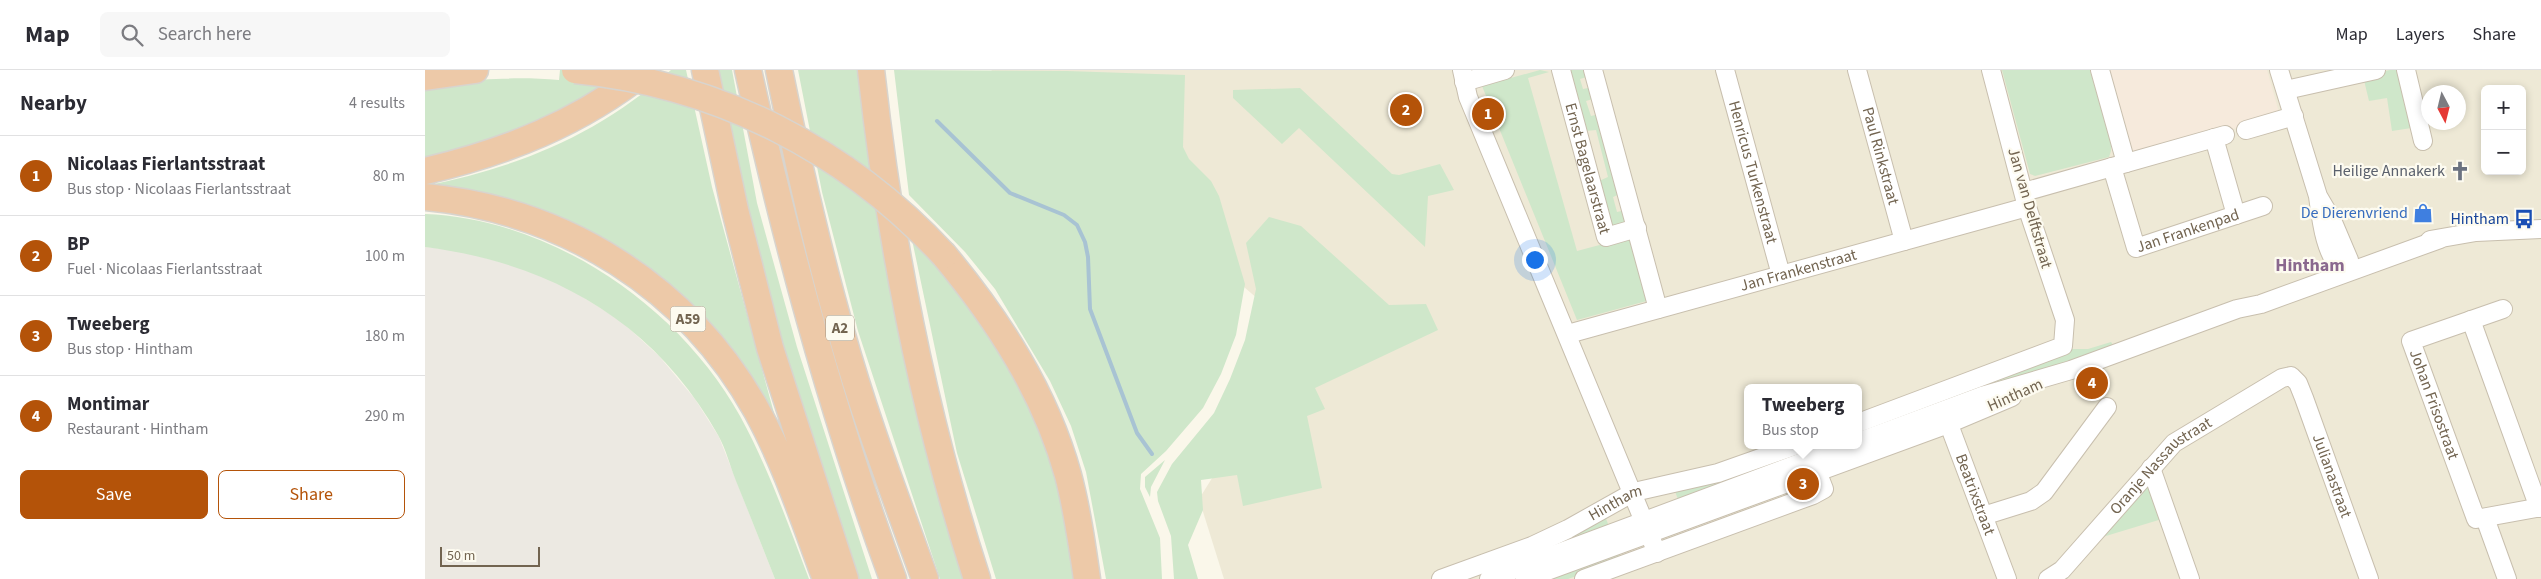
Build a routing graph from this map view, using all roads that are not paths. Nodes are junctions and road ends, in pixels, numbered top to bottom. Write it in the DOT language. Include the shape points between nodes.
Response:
graph roads {
  1 [pos="475,70"];
  2 [pos="575,70"];
  3 [pos="646,70"];
  4 [pos="705,70"];
  5 [pos="748,70"];
  6 [pos="779,70"];
  7 [pos="871,70"];
  8 [pos="1505,70"];
  9 [pos="1561,70"];
  10 [pos="1593,70"];
  11 [pos="1725,70"];
  12 [pos="1857,70"];
  13 [pos="1991,70"];
  14 [pos="2099,70"];
  15 [pos="2279,70"];
  16 [pos="2376,70"];
  17 [pos="2406,70"];
  18 [pos="425,76"];
  19 [pos="1463,76"];
  20 [pos="2323,76"];
  21 [pos="2286,90"];
  22 [pos="2294,116"];
  23 [pos="2246,130"];
  24 [pos="2423,141"];
  25 [pos="2119,165"];
  26 [pos="425,171"];
  27 [pos="425,197"];
  28 [pos="2025,199"];
  29 [pos="2263,206"];
  30 [pos="2235,215"];
  31 [pos="1637,228"];
  32 [pos="2541,229"];
  33 [pos="1904,241"];
  34 [pos="2343,266"];
  35 [pos="1781,275"];
  36 [pos="1658,309"];
  37 [pos="2503,309"];
  38 [pos="2471,320"];
  39 [pos="1568,334"];
  40 [pos="2063,346"];
  41 [pos="2291,376"];
  42 [pos="2107,407"];
  43 [pos="1946,417"];
  44 [pos="1862,421"];
  45 [pos="1862,441"];
  46 [pos="1786,449"];
  47 [pos="1838,449"];
  48 [pos="2151,468"];
  49 [pos="1817,471"];
  50 [pos="1634,492"];
  51 [pos="2540,507"];
  52 [pos="1983,516"];
  53 [pos="2485,518"];
  54 [pos="1647,528"];
  55 [pos="1657,552"];
  56 [pos="826,579"];
  57 [pos="845,579"];
  58 [pos="893,579"];
  59 [pos="925,579"];
  60 [pos="977,579"];
  61 [pos="1087,579"];
  62 [pos="1441,579"];
  63 [pos="1489,579"];
  64 [pos="1525,579"];
  65 [pos="1584,579"];
  66 [pos="2007,579"];
  67 [pos="2048,579"];
  68 [pos="2190,579"];
  69 [pos="2369,579"];
  70 [pos="2507,579"];
  1 -- 18 [label="highway"];
  2 -- 61 [label="highway, bridge" via="660,84 765,121 803,141 865,182 916,226 982,301 1034,388 1068,474"];
  3 -- 26 [label="highway" via="604,101 535,138 485,156"];
  4 -- 57 [label="highway" via="735,210 770,348"];
  5 -- 58 [label="highway, A2" via="777,199 816,344"];
  6 -- 59 [label="highway, A2" via="803,191 842,337 887,478"];
  7 -- 60 [label="highway" via="881,159 907,312 941,460"];
  8 -- 19 [label="street"];
  9 -- 31 [label="street, Ernst Bagelaarstraat" via="1606,237"];
  10 -- 31 [label="street, Ernst Bagelaarstraat"];
  11 -- 35 [label="street, Henricus Turkenstraat"];
  12 -- 33 [label="street, Paul Rinkstraat"];
  13 -- 28 [label="street, Jan van Delftstraat"];
  14 -- 25 [label="street"];
  15 -- 21 [label="street"];
  16 -- 20 [label="street"];
  17 -- 24 [label="street"];
  19 -- 39 [label="street" via="1468,97"];
  20 -- 21 [label="street"];
  21 -- 22 [label="street"];
  22 -- 23 [label="street"];
  22 -- 34 [label="street" via="2319,196 2320,216"];
  25 -- 28 [label="street, Jan Frankenstraat"];
  25 -- 30 [label="street, Jan Frankenstraat" via="2220,137"];
  25 -- 30 [label="street, Jan Frankenpad" via="2136,248"];
  27 -- 56 [label="highway, A59" via="502,209 558,229 619,262 684,314 720,356 756,411 795,497"];
  28 -- 33 [label="street, Jan Frankenstraat"];
  28 -- 40 [label="street, Jan van Delftstraat" via="2065,320"];
  29 -- 30 [label="street, Jan Frankenpad"];
  31 -- 36 [label="street, Ernst Bagelaarstraat"];
  32 -- 34 [label="street, Hintham" via="2476,232"];
  33 -- 35 [label="street, Jan Frankenstraat"];
  34 -- 43 [label="street, Hintham" via="2261,304 2237,309 2071,370 1982,396"];
  35 -- 36 [label="street, Jan Frankenstraat"];
  36 -- 39 [label="street, Jan Frankenstraat"];
  37 -- 38 [label="street, Johan Frisostraat"];
  38 -- 51 [label="street"];
  38 -- 53 [label="street, Johan Frisostraat" via="2411,341 2476,519"];
  39 -- 50 [label="street"];
  40 -- 44 [label="street, Hintham"];
  41 -- 48 [label="street, Oranje Nassaustraat" via="2281,378 2174,443"];
  41 -- 69 [label="street, Julianastraat" via="2301,390"];
  42 -- 52 [label="street" via="2044,492 2031,501"];
  43 -- 45 [label="street, Hintham"];
  43 -- 49 [label="street, Hintham"];
  43 -- 52 [label="street, Beatrixstraat"];
  46 -- 50 [label="street, Hintham" via="1718,473"];
  47 -- 54 [label="street, Hintham"];
  48 -- 67 [label="street, Oranje Nassaustraat" via="2062,570"];
  48 -- 68 [label="street"];
  49 -- 54 [label="street, Hintham"];
  49 -- 55 [label="street" via="1824,488 1813,495"];
  50 -- 54 [label="street"];
  50 -- 62 [label="street, Hintham" via="1532,546"];
  51 -- 53 [label="street"];
  52 -- 66 [label="street, Beatrixstraat"];
  53 -- 70 [label="street, Johan Frisostraat"];
  54 -- 55 [label="street"];
  54 -- 63 [label="street, Hintham"];
  54 -- 64 [label="street, Hintham"];
  55 -- 65 [label="street"];
}
